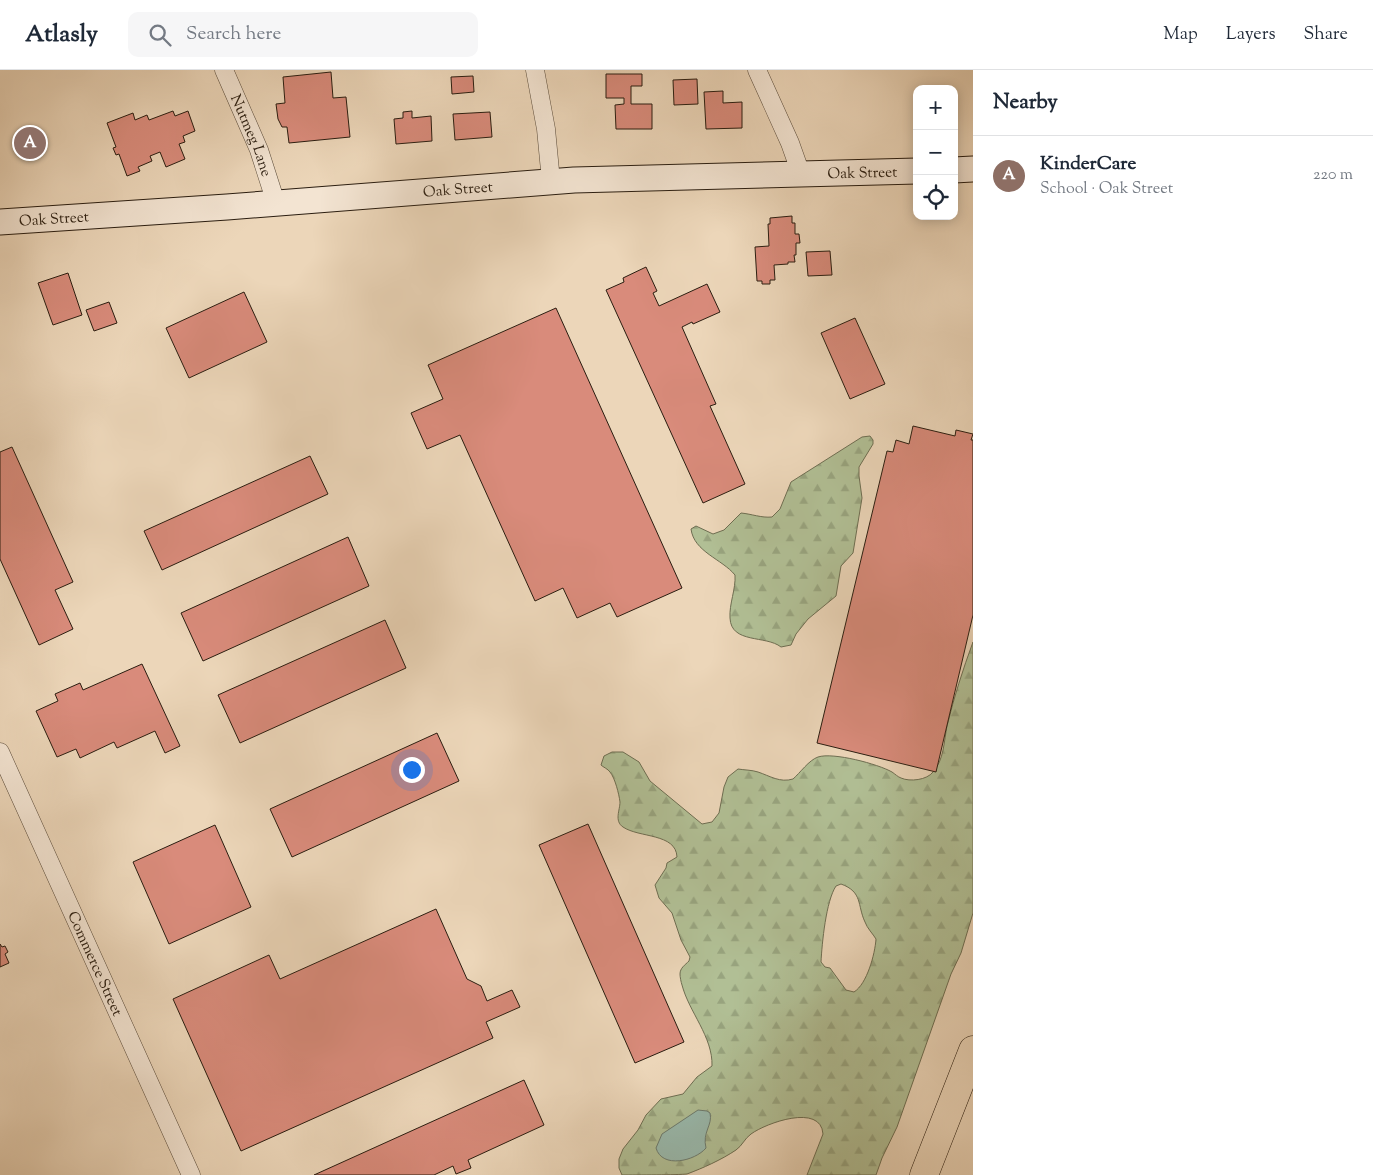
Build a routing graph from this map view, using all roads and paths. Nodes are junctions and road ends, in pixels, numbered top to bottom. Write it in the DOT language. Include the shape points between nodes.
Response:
graph roads {
  1 [pos="224,70"];
  2 [pos="535,70"];
  3 [pos="757,70"];
  4 [pos="973,169"];
  5 [pos="958,170"];
  6 [pos="913,171"];
  7 [pos="801,174"];
  8 [pos="551,181"];
  9 [pos="276,203"];
  10 [pos="0,222"];
  11 [pos="0,752"];
  12 [pos="973,1050"];
  13 [pos="190,1175"];
  14 [pos="924,1175"];
  1 -- 9 [label="street, Nutmeg Lane" via="259,150"];
  2 -- 8 [label="street"];
  3 -- 7 [label="street"];
  4 -- 5 [label="street"];
  6 -- 7 [label="street, Oak Street"];
  7 -- 8 [label="street, Oak Street"];
  8 -- 9 [label="street, Oak Street"];
  9 -- 10 [label="street, Oak Street"];
  11 -- 13 [label="street, Commerce Street"];
  12 -- 14 [label="highway"];
}
